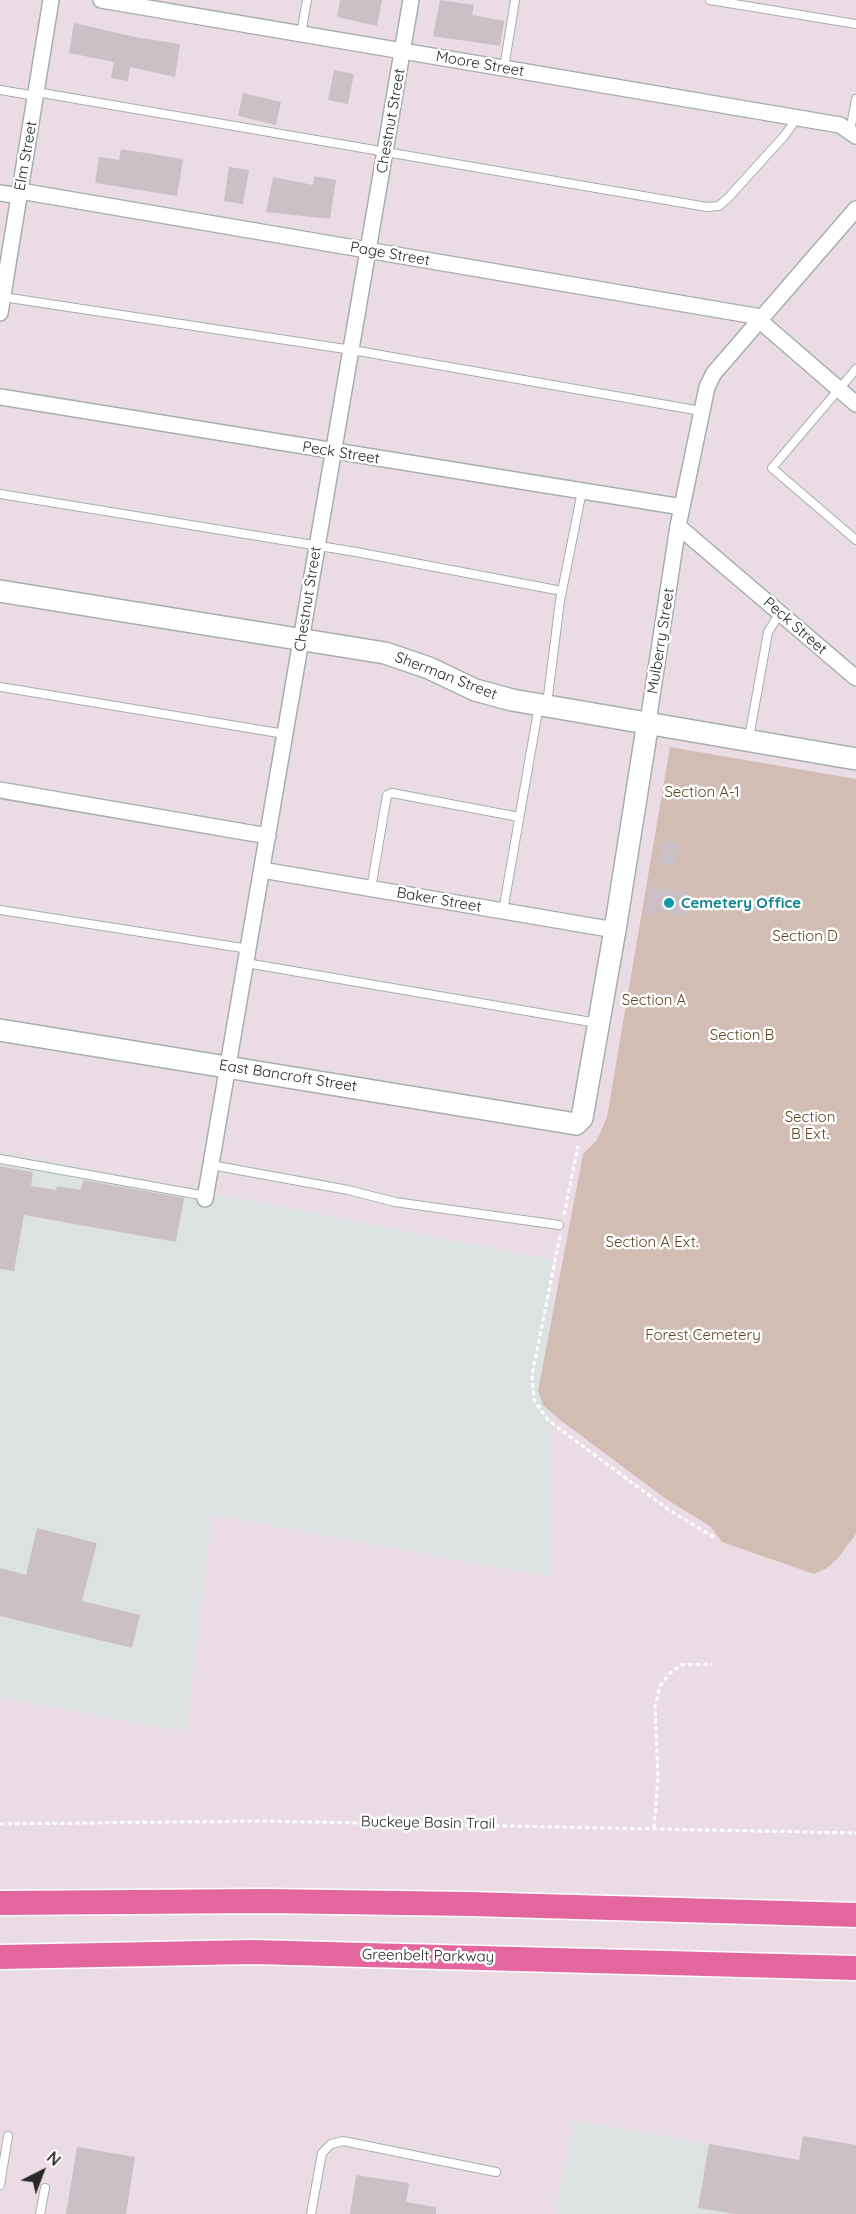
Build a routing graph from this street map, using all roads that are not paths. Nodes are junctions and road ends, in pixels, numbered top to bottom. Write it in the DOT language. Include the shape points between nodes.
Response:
graph roads {
  1 [pos="51,0"];
  2 [pos="101,0"];
  3 [pos="307,0"];
  4 [pos="411,0"];
  5 [pos="515,0"];
  6 [pos="710,0"];
  7 [pos="856,24"];
  8 [pos="301,34"];
  9 [pos="403,51"];
  10 [pos="504,68"];
  11 [pos="0,90"];
  12 [pos="36,94"];
  13 [pos="856,99"];
  14 [pos="797,117"];
  15 [pos="853,134"];
  16 [pos="385,152"];
  17 [pos="0,193"];
  18 [pos="19,194"];
  19 [pos="856,209"];
  20 [pos="369,251"];
  21 [pos="3,297"];
  22 [pos="0,313"];
  23 [pos="760,319"];
  24 [pos="352,350"];
  25 [pos="856,369"];
  26 [pos="839,389"];
  27 [pos="0,397"];
  28 [pos="856,404"];
  29 [pos="701,411"];
  30 [pos="332,452"];
  31 [pos="582,491"];
  32 [pos="0,494"];
  33 [pos="682,507"];
  34 [pos="678,526"];
  35 [pos="856,540"];
  36 [pos="317,546"];
  37 [pos="0,591"];
  38 [pos="562,591"];
  39 [pos="780,613"];
  40 [pos="302,638"];
  41 [pos="856,678"];
  42 [pos="0,687"];
  43 [pos="543,705"];
  44 [pos="648,722"];
  45 [pos="285,734"];
  46 [pos="749,740"];
  47 [pos="856,759"];
  48 [pos="0,790"];
  49 [pos="519,817"];
  50 [pos="268,836"];
  51 [pos="262,870"];
  52 [pos="371,889"];
  53 [pos="0,910"];
  54 [pos="503,911"];
  55 [pos="615,930"];
  56 [pos="248,956"];
  57 [pos="598,1023"];
  58 [pos="0,1030"];
  59 [pos="229,1066"];
  60 [pos="576,1124"];
  61 [pos="0,1159"];
  62 [pos="211,1165"];
  63 [pos="205,1197"];
  64 [pos="561,1224"];
  65 [pos="0,1903"];
  66 [pos="856,1915"];
  67 [pos="0,1957"];
  68 [pos="856,1968"];
  69 [pos="8,2136"];
  70 [pos="496,2172"];
  71 [pos="0,2185"];
  72 [pos="45,2188"];
  73 [pos="40,2214"];
  74 [pos="311,2214"];
  1 -- 12 [label="street, Elm Street"];
  2 -- 8 [label="street, Moore Street"];
  3 -- 8 [label="lane"];
  4 -- 9 [label="street, Chestnut Street"];
  5 -- 10 [label="lane"];
  6 -- 7 [label="lane"];
  8 -- 9 [label="street, Moore Street"];
  9 -- 10 [label="street, Moore Street"];
  9 -- 16 [label="street, Chestnut Street"];
  10 -- 14 [label="street, Moore Street"];
  11 -- 12 [label="lane"];
  12 -- 16 [label="lane"];
  12 -- 18 [label="street, Elm Street"];
  13 -- 15 [label="lane"];
  14 -- 15 [label="street, Moore Street" via="840,125"];
  14 -- 16 [label="lane" via="718,207 695,207"];
  16 -- 20 [label="street, Chestnut Street"];
  17 -- 18 [label="street, Page Street"];
  18 -- 20 [label="street, Page Street"];
  18 -- 21 [label="street, Elm Street"];
  19 -- 23 [label="street, Mulberry Street"];
  20 -- 23 [label="street, Page Street"];
  20 -- 24 [label="street, Chestnut Street"];
  21 -- 22 [label="street, Elm Street"];
  21 -- 24 [label="lane"];
  23 -- 26 [label="street"];
  23 -- 29 [label="street, Mulberry Street" via="714,373"];
  24 -- 29 [label="lane"];
  24 -- 30 [label="street, Chestnut Street"];
  25 -- 26 [label="lane"];
  26 -- 28 [label="street"];
  26 -- 35 [label="lane" via="772,468"];
  27 -- 30 [label="street, Peck Street"];
  29 -- 33 [label="street, Mulberry Street"];
  30 -- 31 [label="street, Peck Street"];
  30 -- 36 [label="street, Chestnut Street"];
  31 -- 33 [label="street, Peck Street"];
  31 -- 38 [label="lane"];
  32 -- 36 [label="lane"];
  33 -- 34 [label="street, Mulberry Street"];
  34 -- 39 [label="street, Peck Street"];
  34 -- 44 [label="street, Mulberry Street"];
  36 -- 38 [label="lane"];
  36 -- 40 [label="street, Chestnut Street"];
  37 -- 40 [label="street, Sherman Street"];
  38 -- 43 [label="lane"];
  39 -- 41 [label="street, Peck Street"];
  39 -- 46 [label="lane" via="768,632"];
  40 -- 43 [label="street, Sherman Street" via="385,653 475,690"];
  40 -- 45 [label="street, Chestnut Street"];
  42 -- 45 [label="lane"];
  43 -- 44 [label="street, Sherman Street"];
  43 -- 49 [label="lane"];
  44 -- 46 [label="street, Sherman Street"];
  44 -- 55 [label="street, Mulberry Street"];
  45 -- 50 [label="street, Chestnut Street"];
  46 -- 47 [label="street, Sherman Street"];
  48 -- 50 [label="street"];
  49 -- 52 [label="lane" via="387,795"];
  49 -- 54 [label="lane"];
  50 -- 51 [label="street, Chestnut Street"];
  51 -- 52 [label="street, Baker Street"];
  51 -- 56 [label="street, Chestnut Street"];
  52 -- 54 [label="street, Baker Street"];
  53 -- 56 [label="lane"];
  54 -- 55 [label="street, Baker Street"];
  55 -- 57 [label="street, Mulberry Street"];
  56 -- 57 [label="lane"];
  56 -- 59 [label="street, Chestnut Street"];
  57 -- 60 [label="street, Mulberry Street" via="582,1118"];
  58 -- 59 [label="street, East Bancroft Street"];
  59 -- 60 [label="street, East Bancroft Street"];
  59 -- 62 [label="street, Chestnut Street"];
  61 -- 63 [label="lane"];
  62 -- 63 [label="street, Chestnut Street"];
  62 -- 64 [label="lane" via="395,1202"];
  65 -- 66 [label="main road" via="276,1901"];
  67 -- 68 [label="main road, Greenbelt Parkway" via="253,1952"];
  69 -- 71 [label="lane"];
  70 -- 74 [label="lane" via="343,2141 331,2144 322,2153"];
  72 -- 73 [label="lane"];
}
